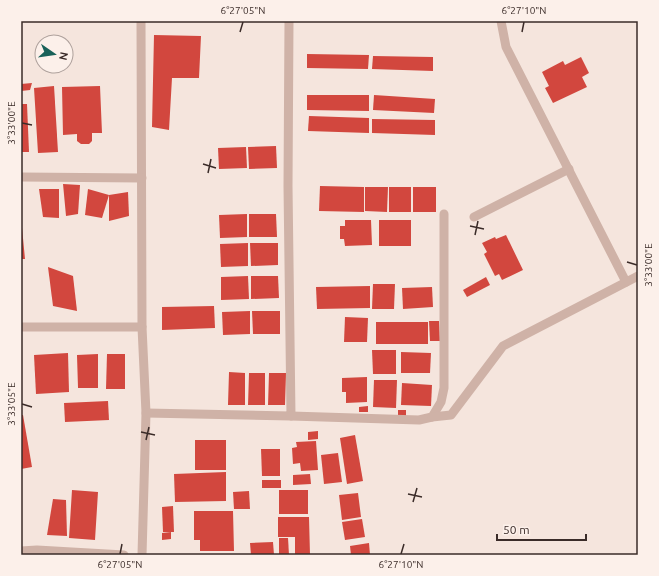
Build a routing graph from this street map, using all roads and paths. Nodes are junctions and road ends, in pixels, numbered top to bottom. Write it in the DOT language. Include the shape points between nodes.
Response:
graph roads {
  1 [pos="141,21"];
  2 [pos="289,21"];
  3 [pos="501,21"];
  4 [pos="568,169"];
  5 [pos="21,177"];
  6 [pos="142,178"];
  7 [pos="444,214"];
  8 [pos="474,217"];
  9 [pos="638,276"];
  10 [pos="626,282"];
  11 [pos="21,327"];
  12 [pos="142,327"];
  13 [pos="146,414"];
  14 [pos="291,416"];
  15 [pos="432,417"];
  16 [pos="21,551"];
  17 [pos="124,555"];
  18 [pos="142,555"];
  1 -- 6 [label="street"];
  2 -- 14 [label="street"];
  3 -- 4 [label="street" via="506,47"];
  4 -- 8 [label="street"];
  4 -- 10 [label="street"];
  5 -- 6 [label="street"];
  6 -- 12 [label="street"];
  7 -- 15 [label="street" via="444,388 441,402"];
  9 -- 10 [label="street"];
  10 -- 15 [label="street" via="503,346 451,415"];
  11 -- 12 [label="street"];
  12 -- 13 [label="street"];
  13 -- 14 [label="street"];
  13 -- 18 [label="street"];
  14 -- 15 [label="street" via="418,420"];
  16 -- 17 [label="street"];
}
